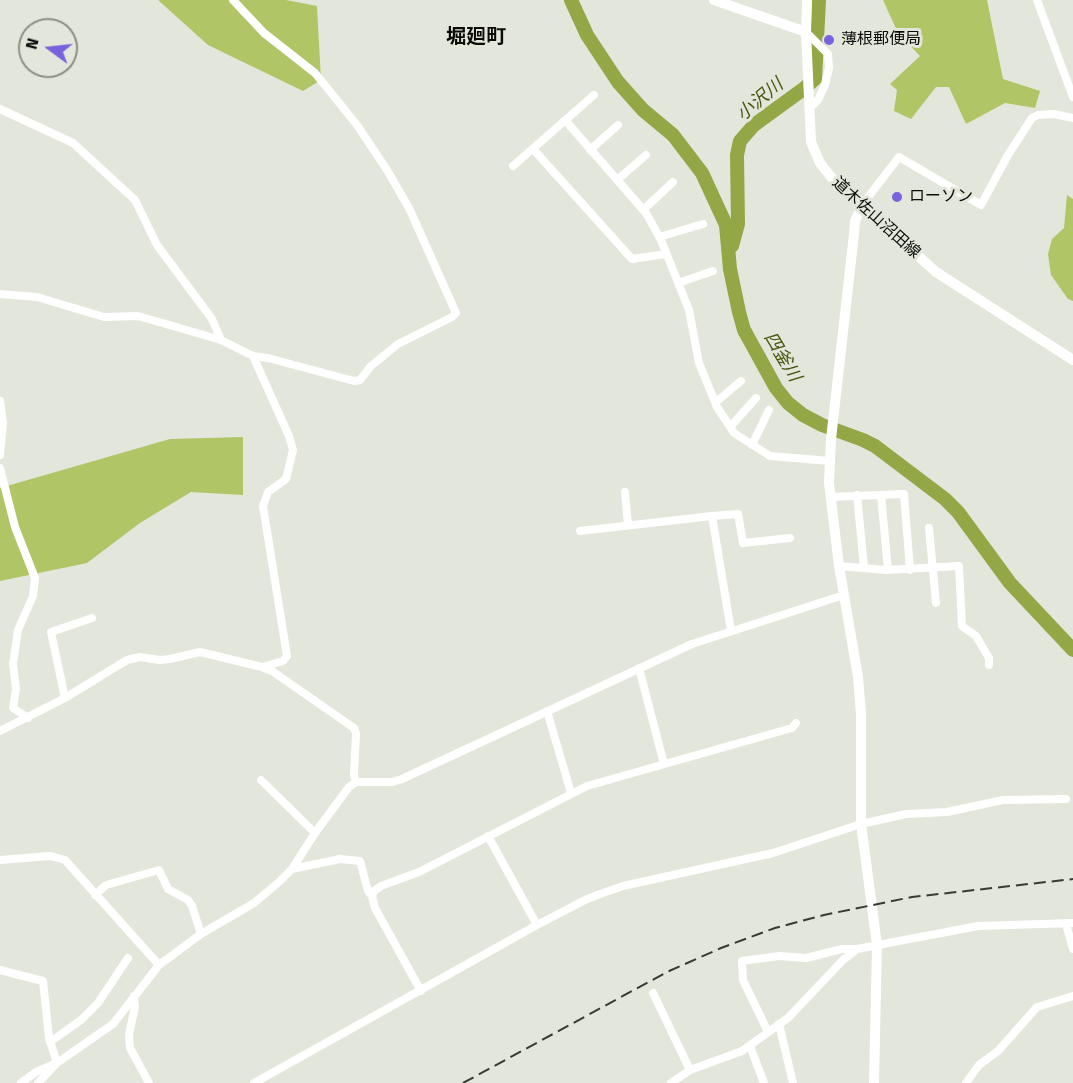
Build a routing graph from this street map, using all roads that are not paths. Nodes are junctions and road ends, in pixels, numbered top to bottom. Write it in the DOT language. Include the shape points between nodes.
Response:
graph roads {
  1 [pos="233,0"];
  2 [pos="714,0"];
  3 [pos="807,0"];
  4 [pos="1037,0"];
  5 [pos="807,34"];
  6 [pos="594,95"];
  7 [pos="1073,97"];
  8 [pos="810,108"];
  9 [pos="0,109"];
  10 [pos="1073,118"];
  11 [pos="565,120"];
  12 [pos="618,125"];
  13 [pos="533,149"];
  14 [pos="590,150"];
  15 [pos="646,155"];
  16 [pos="513,166"];
  17 [pos="617,180"];
  18 [pos="673,182"];
  19 [pos="862,205"];
  20 [pos="643,210"];
  21 [pos="703,224"];
  22 [pos="659,237"];
  23 [pos="666,254"];
  24 [pos="713,272"];
  25 [pos="678,283"];
  26 [pos="0,294"];
  27 [pos="221,340"];
  28 [pos="253,356"];
  29 [pos="1073,360"];
  30 [pos="741,381"];
  31 [pos="756,398"];
  32 [pos="0,401"];
  33 [pos="716,402"];
  34 [pos="769,410"];
  35 [pos="730,427"];
  36 [pos="752,444"];
  37 [pos="0,455"];
  38 [pos="830,461"];
  39 [pos="0,468"];
  40 [pos="625,492"];
  41 [pos="857,495"];
  42 [pos="881,495"];
  43 [pos="831,497"];
  44 [pos="712,516"];
  45 [pos="628,525"];
  46 [pos="929,528"];
  47 [pos="580,531"];
  48 [pos="790,538"];
  49 [pos="839,566"];
  50 [pos="864,567"];
  51 [pos="933,568"];
  52 [pos="888,570"];
  53 [pos="910,570"];
  54 [pos="844,595"];
  55 [pos="936,603"];
  56 [pos="92,618"];
  57 [pos="731,631"];
  58 [pos="989,665"];
  59 [pos="262,667"];
  60 [pos="639,668"];
  61 [pos="65,698"];
  62 [pos="547,711"];
  63 [pos="28,718"];
  64 [pos="796,723"];
  65 [pos="0,731"];
  66 [pos="664,764"];
  67 [pos="261,780"];
  68 [pos="356,782"];
  69 [pos="571,793"];
  70 [pos="1066,799"];
  71 [pos="861,824"];
  72 [pos="315,833"];
  73 [pos="488,836"];
  74 [pos="0,860"];
  75 [pos="292,869"];
  76 [pos="95,895"];
  77 [pos="372,896"];
  78 [pos="1070,924"];
  79 [pos="537,925"];
  80 [pos="201,934"];
  81 [pos="877,945"];
  82 [pos="857,949"];
  83 [pos="1073,950"];
  84 [pos="128,958"];
  85 [pos="159,965"];
  86 [pos="0,970"];
  87 [pos="421,992"];
  88 [pos="653,993"];
  89 [pos="134,996"];
  90 [pos="1073,996"];
  91 [pos="779,1024"];
  92 [pos="768,1032"];
  93 [pos="50,1042"];
  94 [pos="750,1046"];
  95 [pos="57,1062"];
  96 [pos="690,1070"];
  97 [pos="21,1083"];
  98 [pos="38,1083"];
  99 [pos="149,1083"];
  100 [pos="254,1083"];
  101 [pos="671,1083"];
  102 [pos="764,1083"];
  103 [pos="793,1083"];
  104 [pos="874,1083"];
  105 [pos="966,1083"];
  1 -- 28 [label="street" via="264,33 315,72 357,125 409,208 456,313 398,344 360,380"];
  2 -- 5 [label="street"];
  3 -- 5 [label="street, 道木佐山沼田線"];
  4 -- 7 [label="street"];
  5 -- 8 [label="street, 道木佐山沼田線"];
  5 -- 8 [label="street" via="828,54 829,68 818,100"];
  6 -- 11 [label="street"];
  8 -- 19 [label="street, 道木佐山沼田線" via="811,142 820,163"];
  9 -- 27 [label="street" via="73,143 135,200 157,245 213,319"];
  10 -- 19 [label="street" via="1054,114 1032,118 981,205 899,157"];
  11 -- 13 [label="street"];
  11 -- 14 [label="street"];
  12 -- 14 [label="street"];
  13 -- 16 [label="street"];
  13 -- 23 [label="street" via="632,259"];
  14 -- 17 [label="street"];
  15 -- 17 [label="street"];
  17 -- 20 [label="street"];
  18 -- 20 [label="street"];
  19 -- 29 [label="street, 道木佐山沼田線" via="936,272"];
  19 -- 38 [label="street" via="855,220"];
  20 -- 22 [label="street"];
  21 -- 22 [label="street"];
  22 -- 23 [label="street"];
  23 -- 25 [label="street"];
  24 -- 25 [label="street"];
  25 -- 33 [label="street" via="689,310 699,363"];
  26 -- 27 [label="street" via="37,297 104,317 138,316"];
  27 -- 28 [label="street"];
  28 -- 59 [label="street" via="293,450 286,480 268,492 263,506 287,656"];
  30 -- 33 [label="street"];
  31 -- 35 [label="street"];
  32 -- 37 [label="street"];
  33 -- 35 [label="street"];
  34 -- 36 [label="street"];
  35 -- 36 [label="street"];
  36 -- 38 [label="street" via="770,456"];
  38 -- 43 [label="street"];
  39 -- 63 [label="street" via="15,527 35,578 33,596 18,630 13,664 13,708"];
  40 -- 45 [label="street"];
  41 -- 42 [label="street"];
  41 -- 43 [label="street"];
  41 -- 50 [label="street"];
  42 -- 52 [label="street"];
  42 -- 53 [label="street" via="904,494"];
  43 -- 49 [label="street"];
  44 -- 45 [label="street"];
  44 -- 48 [label="street" via="738,514 743,543"];
  44 -- 57 [label="street"];
  45 -- 47 [label="street"];
  46 -- 51 [label="street"];
  49 -- 50 [label="street"];
  49 -- 54 [label="street"];
  50 -- 52 [label="street"];
  51 -- 53 [label="street"];
  51 -- 55 [label="street"];
  51 -- 58 [label="street" via="959,566 962,626 976,636"];
  52 -- 53 [label="street"];
  54 -- 57 [label="street"];
  54 -- 71 [label="street" via="858,677"];
  56 -- 61 [label="street" via="51,632"];
  57 -- 60 [label="street"];
  59 -- 61 [label="street" via="200,652 159,660 134,657"];
  59 -- 68 [label="street" via="354,728"];
  60 -- 62 [label="street"];
  60 -- 66 [label="street"];
  61 -- 63 [label="street"];
  62 -- 68 [label="street" via="402,779"];
  62 -- 69 [label="street"];
  63 -- 65 [label="street"];
  64 -- 66 [label="street" via="792,728"];
  66 -- 69 [label="street"];
  67 -- 72 [label="street"];
  68 -- 72 [label="street"];
  69 -- 73 [label="street"];
  70 -- 71 [label="street" via="1004,800"];
  71 -- 79 [label="street" via="773,853 623,886"];
  71 -- 81 [label="street"];
  72 -- 75 [label="street"];
  73 -- 77 [label="street" via="419,872 381,886"];
  73 -- 79 [label="street"];
  74 -- 76 [label="street" via="58,857"];
  75 -- 77 [label="street" via="340,859 360,861"];
  75 -- 80 [label="street" via="254,903"];
  76 -- 80 [label="street" via="106,885 159,870 168,889 192,906"];
  76 -- 85 [label="street"];
  77 -- 87 [label="street"];
  78 -- 81 [label="street" via="978,926"];
  78 -- 83 [label="street"];
  79 -- 87 [label="street"];
  80 -- 85 [label="street"];
  81 -- 82 [label="street"];
  81 -- 104 [label="street"];
  82 -- 91 [label="street"];
  82 -- 92 [label="street" via="807,958 779,956 742,961 743,980"];
  84 -- 93 [label="street" via="98,1003"];
  85 -- 89 [label="street"];
  86 -- 93 [label="street" via="42,981"];
  87 -- 100 [label="street"];
  88 -- 96 [label="street"];
  89 -- 95 [label="street" via="113,1024"];
  89 -- 99 [label="street" via="130,1048"];
  90 -- 105 [label="street" via="1036,1007"];
  91 -- 92 [label="street"];
  91 -- 103 [label="street"];
  92 -- 94 [label="street"];
  93 -- 95 [label="street"];
  94 -- 96 [label="street"];
  94 -- 102 [label="street"];
  95 -- 97 [label="street"];
  95 -- 98 [label="street"];
  96 -- 101 [label="street"];
}
